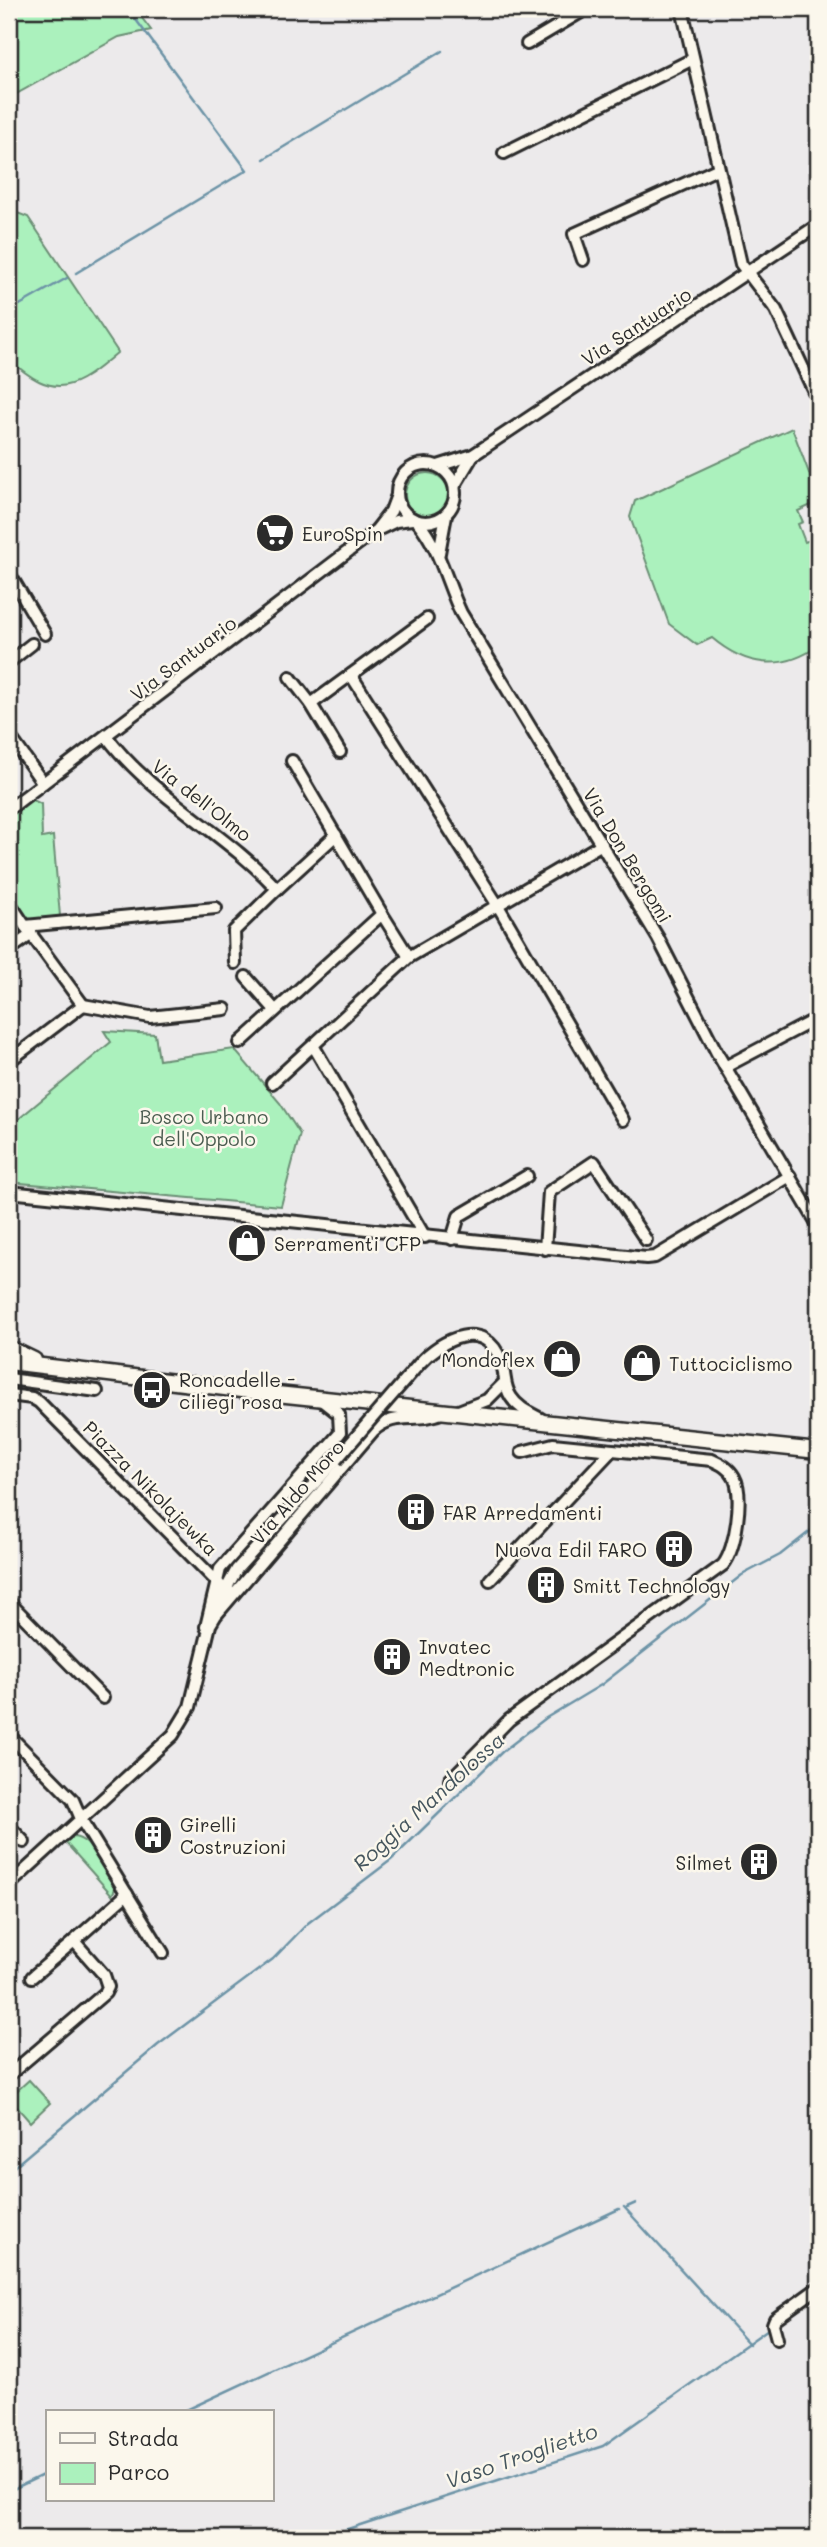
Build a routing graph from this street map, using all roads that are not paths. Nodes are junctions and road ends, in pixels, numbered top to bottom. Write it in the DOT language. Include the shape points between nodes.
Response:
graph roads {
  1 [pos="586,9"];
  2 [pos="682,9"];
  3 [pos="527,44"];
  4 [pos="693,59"];
  5 [pos="504,153"];
  6 [pos="717,169"];
  7 [pos="818,225"];
  8 [pos="583,260"];
  9 [pos="748,274"];
  10 [pos="818,400"];
  11 [pos="473,455"];
  12 [pos="438,466"];
  13 [pos="455,485"];
  14 [pos="397,495"];
  15 [pos="446,515"];
  16 [pos="415,521"];
  17 [pos="375,531"];
  18 [pos="439,553"];
  19 [pos="9,573"];
  20 [pos="427,619"];
  21 [pos="45,635"];
  22 [pos="32,644"];
  23 [pos="9,662"];
  24 [pos="351,675"];
  25 [pos="290,677"];
  26 [pos="311,704"];
  27 [pos="9,735"];
  28 [pos="107,737"];
  29 [pos="340,752"];
  30 [pos="292,761"];
  31 [pos="43,783"];
  32 [pos="9,809"];
  33 [pos="336,835"];
  34 [pos="602,844"];
  35 [pos="278,889"];
  36 [pos="9,902"];
  37 [pos="497,904"];
  38 [pos="216,908"];
  39 [pos="382,914"];
  40 [pos="29,930"];
  41 [pos="9,950"];
  42 [pos="409,957"];
  43 [pos="235,963"];
  44 [pos="246,977"];
  45 [pos="83,1005"];
  46 [pos="225,1009"];
  47 [pos="275,1010"];
  48 [pos="818,1018"];
  49 [pos="240,1043"];
  50 [pos="314,1047"];
  51 [pos="9,1061"];
  52 [pos="725,1067"];
  53 [pos="272,1083"];
  54 [pos="623,1120"];
  55 [pos="527,1176"];
  56 [pos="790,1176"];
  57 [pos="9,1192"];
  58 [pos="818,1225"];
  59 [pos="425,1237"];
  60 [pos="452,1239"];
  61 [pos="646,1240"];
  62 [pos="545,1249"];
  63 [pos="9,1348"];
  64 [pos="9,1362"];
  65 [pos="48,1366"];
  66 [pos="9,1379"];
  67 [pos="504,1383"];
  68 [pos="9,1389"];
  69 [pos="97,1391"];
  70 [pos="9,1395"];
  71 [pos="320,1399"];
  72 [pos="450,1412"];
  73 [pos="61,1421"];
  74 [pos="551,1423"];
  75 [pos="553,1444"];
  76 [pos="612,1450"];
  77 [pos="818,1451"];
  78 [pos="522,1452"];
  79 [pos="285,1518"];
  80 [pos="215,1579"];
  81 [pos="245,1579"];
  82 [pos="490,1580"];
  83 [pos="229,1591"];
  84 [pos="9,1602"];
  85 [pos="206,1636"];
  86 [pos="103,1698"];
  87 [pos="9,1735"];
  88 [pos="450,1780"];
  89 [pos="82,1821"];
  90 [pos="9,1826"];
  91 [pos="24,1842"];
  92 [pos="9,1885"];
  93 [pos="127,1894"];
  94 [pos="74,1941"];
  95 [pos="163,1953"];
  96 [pos="32,1977"];
  97 [pos="9,2075"];
  98 [pos="818,2288"];
  99 [pos="774,2331"];
  1 -- 3 [label="street"];
  2 -- 4 [label="street"];
  4 -- 5 [label="street"];
  4 -- 6 [label="street"];
  6 -- 8 [label="street" via="574,234"];
  6 -- 9 [label="street" via="741,264"];
  7 -- 9 [label="street, Via Santuario"];
  9 -- 10 [label="street" via="776,310"];
  9 -- 11 [label="street, Via Santuario"];
  11 -- 12 [label="street, Via Santuario"];
  11 -- 13 [label="street, Via Santuario"];
  12 -- 13 [label="street"];
  12 -- 14 [label="street" via="409,469"];
  13 -- 15 [label="street" via="456,496"];
  14 -- 16 [label="street" via="404,513"];
  14 -- 17 [label="street, Via Santuario"];
  15 -- 16 [label="street" via="428,523"];
  15 -- 18 [label="street, Via Don Bergomi"];
  16 -- 17 [label="street, Via Santuario" via="396,522"];
  16 -- 18 [label="street, Via Don Bergomi"];
  17 -- 28 [label="street, Via Santuario"];
  18 -- 34 [label="street, Via Don Bergomi" via="461,613"];
  19 -- 21 [label="street"];
  20 -- 24 [label="street"];
  22 -- 23 [label="street"];
  24 -- 26 [label="street"];
  24 -- 37 [label="street"];
  25 -- 26 [label="street"];
  26 -- 29 [label="street"];
  27 -- 31 [label="street"];
  28 -- 31 [label="street, Via Santuario"];
  28 -- 35 [label="street, Via dell'Olmo" via="128,765 234,846"];
  30 -- 33 [label="street"];
  31 -- 32 [label="street, Via Santuario"];
  33 -- 35 [label="street"];
  33 -- 39 [label="street"];
  34 -- 37 [label="street"];
  34 -- 52 [label="street, Via Don Bergomi" via="658,938"];
  35 -- 43 [label="street" via="234,931"];
  36 -- 40 [label="street"];
  37 -- 42 [label="street"];
  37 -- 54 [label="street"];
  38 -- 40 [label="street"];
  39 -- 42 [label="street"];
  39 -- 47 [label="street"];
  40 -- 41 [label="street"];
  40 -- 45 [label="street"];
  42 -- 50 [label="street"];
  44 -- 47 [label="street"];
  45 -- 46 [label="street" via="150,1017"];
  45 -- 51 [label="street"];
  47 -- 49 [label="street"];
  48 -- 52 [label="street"];
  50 -- 53 [label="street"];
  50 -- 59 [label="street"];
  52 -- 56 [label="street, Via Don Bergomi"];
  55 -- 60 [label="street" via="459,1216"];
  56 -- 58 [label="street, Via Don Bergomi"];
  56 -- 62 [label="street" via="655,1257"];
  57 -- 59 [label="street"];
  59 -- 60 [label="street"];
  60 -- 62 [label="street"];
  61 -- 62 [label="street" via="594,1162 549,1192"];
  63 -- 65 [label="main road"];
  64 -- 65 [label="main road"];
  65 -- 71 [label="main road"];
  66 -- 69 [label="street"];
  67 -- 72 [label="street, Via Aldo Moro" via="487,1400"];
  67 -- 74 [label="street" via="513,1401"];
  67 -- 79 [label="street, bridge" via="500,1359 482,1340 451,1338 434,1347"];
  68 -- 73 [label="street, Piazza Nikolajewka" via="38,1394"];
  70 -- 73 [label="street, Piazza Nikolajewka" via="36,1399"];
  71 -- 72 [label="main road"];
  71 -- 80 [label="street, Via Aldo Moro" via="339,1414 340,1433"];
  72 -- 74 [label="main road"];
  72 -- 81 [label="street, Via Aldo Moro" via="427,1420 401,1418 378,1427"];
  73 -- 80 [label="street, Piazza Nikolajewka"];
  74 -- 75 [label="street"];
  74 -- 77 [label="main road"];
  75 -- 76 [label="street"];
  75 -- 78 [label="street"];
  76 -- 82 [label="street"];
  76 -- 88 [label="street" via="724,1466 739,1491 733,1549 723,1564 509,1720"];
  79 -- 81 [label="street"];
  79 -- 83 [label="street" via="237,1569"];
  80 -- 83 [label="street, Piazza Nikolajewka"];
  80 -- 85 [label="street, Via Aldo Moro"];
  81 -- 83 [label="street, Via Aldo Moro"];
  83 -- 85 [label="street, Via Aldo Moro"];
  84 -- 86 [label="street"];
  85 -- 89 [label="street, Via Aldo Moro" via="190,1707 173,1735"];
  87 -- 89 [label="street" via="73,1800"];
  89 -- 92 [label="street, Via Aldo Moro"];
  89 -- 93 [label="street"];
  90 -- 91 [label="street"];
  93 -- 94 [label="street"];
  93 -- 95 [label="street"];
  94 -- 96 [label="street"];
  94 -- 97 [label="street" via="104,1975 108,1987"];
  98 -- 99 [label="street" via="778,2315"];
}
